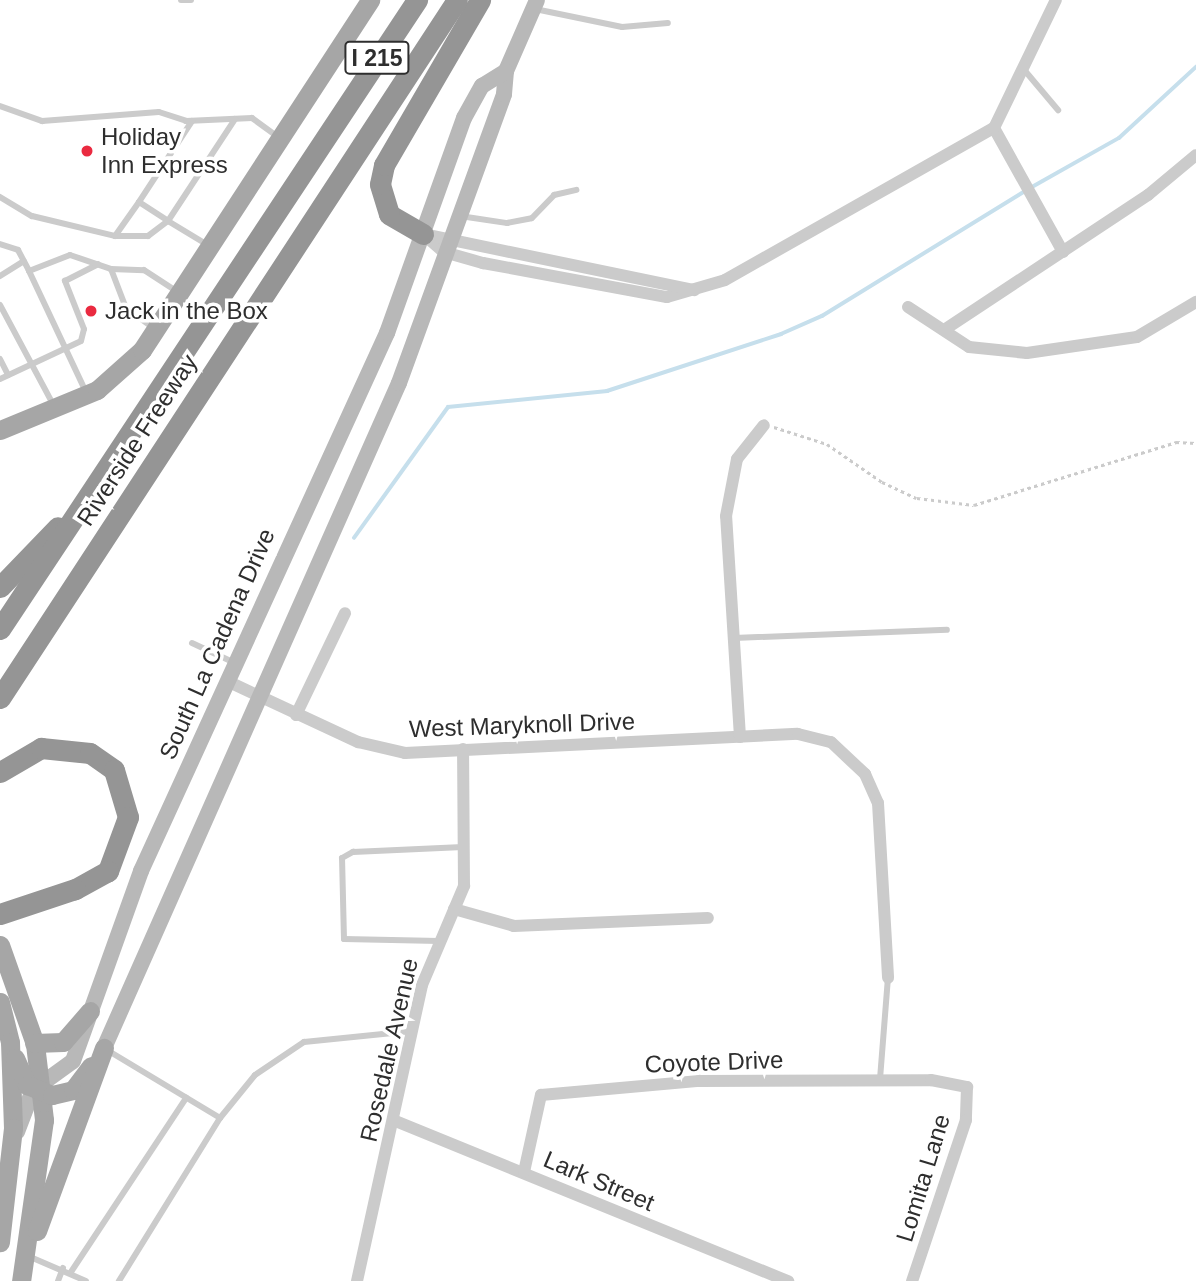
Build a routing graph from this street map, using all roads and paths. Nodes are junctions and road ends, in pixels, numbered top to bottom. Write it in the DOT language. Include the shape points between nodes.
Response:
graph roads {
  1 [pos="181,0"];
  2 [pos="191,0"];
  3 [pos="370,0"];
  4 [pos="417,0"];
  5 [pos="457,0"];
  6 [pos="480,0"];
  7 [pos="1056,0"];
  8 [pos="535,4"];
  9 [pos="668,23"];
  10 [pos="506,71"];
  11 [pos="1026,72"];
  12 [pos="0,106"];
  13 [pos="1058,110"];
  14 [pos="235,119"];
  15 [pos="192,121"];
  16 [pos="994,128"];
  17 [pos="281,139"];
  18 [pos="1196,155"];
  19 [pos="576,190"];
  20 [pos="0,197"];
  21 [pos="139,202"];
  22 [pos="458,215"];
  23 [pos="168,221"];
  24 [pos="423,234"];
  25 [pos="450,235"];
  26 [pos="115,236"];
  27 [pos="0,244"];
  28 [pos="211,247"];
  29 [pos="444,252"];
  30 [pos="1063,252"];
  31 [pos="24,261"];
  32 [pos="98,264"];
  33 [pos="111,268"];
  34 [pos="29,271"];
  35 [pos="0,275"];
  36 [pos="695,290"];
  37 [pos="181,294"];
  38 [pos="1196,302"];
  39 [pos="0,305"];
  40 [pos="908,307"];
  41 [pos="157,330"];
  42 [pos="943,330"];
  43 [pos="66,349"];
  44 [pos="0,359"];
  45 [pos="34,363"];
  46 [pos="8,375"];
  47 [pos="0,379"];
  48 [pos="88,395"];
  49 [pos="56,411"];
  50 [pos="764,425"];
  51 [pos="0,430"];
  52 [pos="1196,443"];
  53 [pos="74,514"];
  54 [pos="0,587"];
  55 [pos="345,613"];
  56 [pos="0,629"];
  57 [pos="947,630"];
  58 [pos="734,638"];
  59 [pos="192,643"];
  60 [pos="235,663"];
  61 [pos="228,681"];
  62 [pos="257,693"];
  63 [pos="0,698"];
  64 [pos="296,715"];
  65 [pos="740,737"];
  66 [pos="463,750"];
  67 [pos="0,772"];
  68 [pos="468,846"];
  69 [pos="454,909"];
  70 [pos="0,914"];
  71 [pos="708,918"];
  72 [pos="439,941"];
  73 [pos="0,945"];
  74 [pos="888,978"];
  75 [pos="0,1003"];
  76 [pos="90,1011"];
  77 [pos="412,1031"];
  78 [pos="6,1036"];
  79 [pos="34,1043"];
  80 [pos="104,1048"];
  81 [pos="880,1080"];
  82 [pos="967,1087"];
  83 [pos="39,1089"];
  84 [pos="186,1098"];
  85 [pos="220,1118"];
  86 [pos="393,1120"];
  87 [pos="11,1155"];
  88 [pos="524,1172"];
  89 [pos="0,1242"];
  90 [pos="0,1249"];
  91 [pos="26,1256"];
  92 [pos="63,1268"];
  93 [pos="71,1272"];
  94 [pos="21,1281"];
  95 [pos="58,1281"];
  96 [pos="86,1281"];
  97 [pos="120,1281"];
  98 [pos="357,1281"];
  99 [pos="788,1281"];
  100 [pos="912,1281"];
  1 -- 2 [label="lane"];
  3 -- 17 [label="main road"];
  4 -- 53 [label="highway, Riverside Freeway / I 215"];
  5 -- 63 [label="highway, Riverside Freeway / I 215"];
  6 -- 24 [label="highway" via="384,165 380,184 389,214"];
  7 -- 11 [label="street"];
  8 -- 9 [label="lane" via="622,27"];
  8 -- 10 [label="main road, South La Cadena Drive"];
  10 -- 22 [label="main road, South La Cadena Drive" via="504,94"];
  10 -- 24 [label="main road, South La Cadena Drive" via="482,86 464,118"];
  11 -- 13 [label="lane"];
  11 -- 16 [label="street"];
  12 -- 15 [label="lane" via="42,121 159,112"];
  14 -- 15 [label="lane"];
  14 -- 17 [label="lane" via="252,118"];
  14 -- 23 [label="lane"];
  15 -- 21 [label="lane"];
  16 -- 30 [label="street"];
  16 -- 36 [label="street" via="941,153 770,259"];
  17 -- 28 [label="main road"];
  18 -- 30 [label="street"];
  19 -- 22 [label="lane" via="564,189 544,210 520,220"];
  20 -- 26 [label="lane" via="32,216"];
  21 -- 23 [label="lane"];
  21 -- 26 [label="lane"];
  22 -- 25 [label="main road, South La Cadena Drive"];
  23 -- 26 [label="lane" via="148,236"];
  23 -- 28 [label="lane"];
  24 -- 25 [label="street"];
  24 -- 29 [label="street"];
  24 -- 60 [label="main road, South La Cadena Drive" via="367,381"];
  25 -- 29 [label="main road, South La Cadena Drive"];
  25 -- 36 [label="street"];
  27 -- 31 [label="lane" via="18,250"];
  28 -- 37 [label="main road"];
  29 -- 36 [label="street" via="667,297"];
  29 -- 62 [label="main road, South La Cadena Drive" via="399,383"];
  30 -- 42 [label="street"];
  31 -- 34 [label="lane"];
  31 -- 35 [label="lane"];
  32 -- 33 [label="lane"];
  32 -- 34 [label="lane" via="70,255"];
  32 -- 43 [label="lane" via="65,281 85,336"];
  33 -- 37 [label="lane" via="144,270"];
  33 -- 41 [label="lane" via="126,308"];
  34 -- 43 [label="lane"];
  37 -- 41 [label="main road"];
  38 -- 42 [label="street" via="1137,337 1027,353 969,347"];
  39 -- 45 [label="lane"];
  40 -- 42 [label="street"];
  41 -- 48 [label="main road" via="122,371"];
  43 -- 45 [label="lane"];
  43 -- 48 [label="lane"];
  44 -- 46 [label="lane"];
  45 -- 46 [label="lane"];
  45 -- 49 [label="lane"];
  46 -- 47 [label="lane"];
  48 -- 49 [label="main road"];
  49 -- 51 [label="main road"];
  50 -- 52 [label="path" via="827,444 881,482 917,498 974,505 1176,442"];
  50 -- 58 [label="street" via="737,459 726,516"];
  53 -- 54 [label="highway" via="29,551"];
  53 -- 56 [label="highway, Riverside Freeway / I 215"];
  55 -- 64 [label="street"];
  57 -- 58 [label="lane"];
  58 -- 65 [label="street"];
  59 -- 60 [label="lane"];
  60 -- 61 [label="main road, South La Cadena Drive"];
  61 -- 62 [label="street, West Maryknoll Drive"];
  61 -- 76 [label="main road, South La Cadena Drive" via="141,871"];
  62 -- 64 [label="street, West Maryknoll Drive"];
  62 -- 80 [label="main road, South La Cadena Drive"];
  64 -- 66 [label="street, West Maryknoll Drive" via="358,742 405,753"];
  65 -- 66 [label="street, West Maryknoll Drive"];
  65 -- 74 [label="street, West Maryknoll Drive" via="798,734 831,742 865,774 878,803"];
  66 -- 68 [label="street, Rosedale Avenue"];
  67 -- 70 [label="highway" via="41,748 90,753 114,770 128,817 108,871 75,890"];
  68 -- 69 [label="street, Rosedale Avenue"];
  68 -- 72 [label="lane" via="353,852 342,858 344,939 359,944"];
  69 -- 71 [label="street" via="514,926"];
  69 -- 72 [label="street, Rosedale Avenue"];
  72 -- 77 [label="street, Rosedale Avenue"];
  73 -- 79 [label="main road"];
  74 -- 81 [label="lane"];
  75 -- 78 [label="main road"];
  76 -- 79 [label="main road" via="63,1042"];
  76 -- 83 [label="main road, South La Cadena Drive" via="66,1072"];
  77 -- 85 [label="lane" via="304,1042 255,1074"];
  77 -- 86 [label="street, Rosedale Avenue"];
  78 -- 83 [label="main road"];
  78 -- 87 [label="main road"];
  79 -- 83 [label="main road"];
  80 -- 83 [label="main road" via="72,1090"];
  80 -- 84 [label="lane"];
  80 -- 91 [label="main road"];
  81 -- 82 [label="street, Coyote Drive"];
  81 -- 88 [label="street, Coyote Drive" via="662,1082 541,1095"];
  82 -- 100 [label="street, Lomita Lane" via="966,1120"];
  83 -- 87 [label="main road"];
  83 -- 91 [label="main road" via="42,1158"];
  84 -- 85 [label="lane"];
  84 -- 93 [label="lane"];
  85 -- 97 [label="lane"];
  86 -- 88 [label="street, Lark Street"];
  86 -- 98 [label="street, Rosedale Avenue"];
  87 -- 89 [label="main road"];
  88 -- 99 [label="street, Lark Street"];
  90 -- 91 [label="main road"];
  91 -- 92 [label="lane"];
  91 -- 94 [label="main road"];
  92 -- 93 [label="lane"];
  92 -- 95 [label="lane"];
  93 -- 96 [label="lane"];
}
